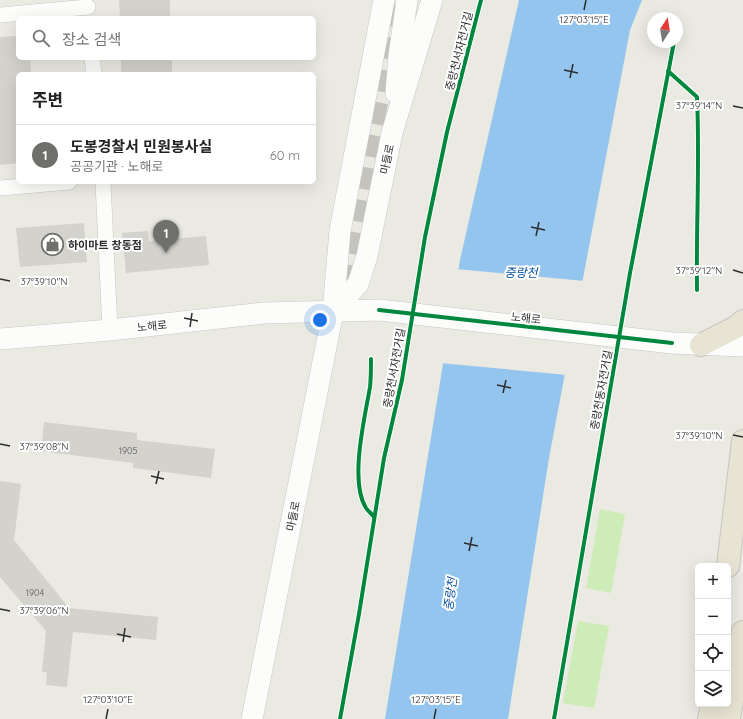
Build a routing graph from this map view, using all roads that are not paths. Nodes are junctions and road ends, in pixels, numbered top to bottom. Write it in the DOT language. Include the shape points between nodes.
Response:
graph roads {
  1 [pos="384,0"];
  2 [pos="407,0"];
  3 [pos="432,0"];
  4 [pos="88,8"];
  5 [pos="0,15"];
  6 [pos="92,60"];
  7 [pos="94,72"];
  8 [pos="392,133"];
  9 [pos="46,184"];
  10 [pos="102,184"];
  11 [pos="0,188"];
  12 [pos="333,312"];
  13 [pos="743,321"];
  14 [pos="110,330"];
  15 [pos="0,340"];
  16 [pos="701,345"];
  17 [pos="743,346"];
  18 [pos="743,441"];
  19 [pos="728,563"];
  20 [pos="743,632"];
  21 [pos="711,707"];
  22 [pos="252,719"];
  23 [pos="709,719"];
  24 [pos="729,719"];
  1 -- 12 [label="main road, 마들로" via="340,231"];
  2 -- 8 [label="main road"];
  3 -- 8 [label="main road, 마들로"];
  4 -- 5 [label="street"];
  6 -- 7 [label="street"];
  8 -- 12 [label="main road, 마들로" via="367,256 358,284"];
  9 -- 11 [label="street"];
  10 -- 14 [label="street"];
  12 -- 14 [label="main road, 노해로" via="264,313"];
  12 -- 16 [label="main road, 노해로" via="379,310"];
  12 -- 22 [label="main road, 마들로"];
  13 -- 16 [label="highway"];
  14 -- 15 [label="main road, 노해로"];
  16 -- 17 [label="main road, 노해로"];
  18 -- 19 [label="highway"];
  20 -- 24 [label="highway"];
  21 -- 23 [label="highway"];
}
